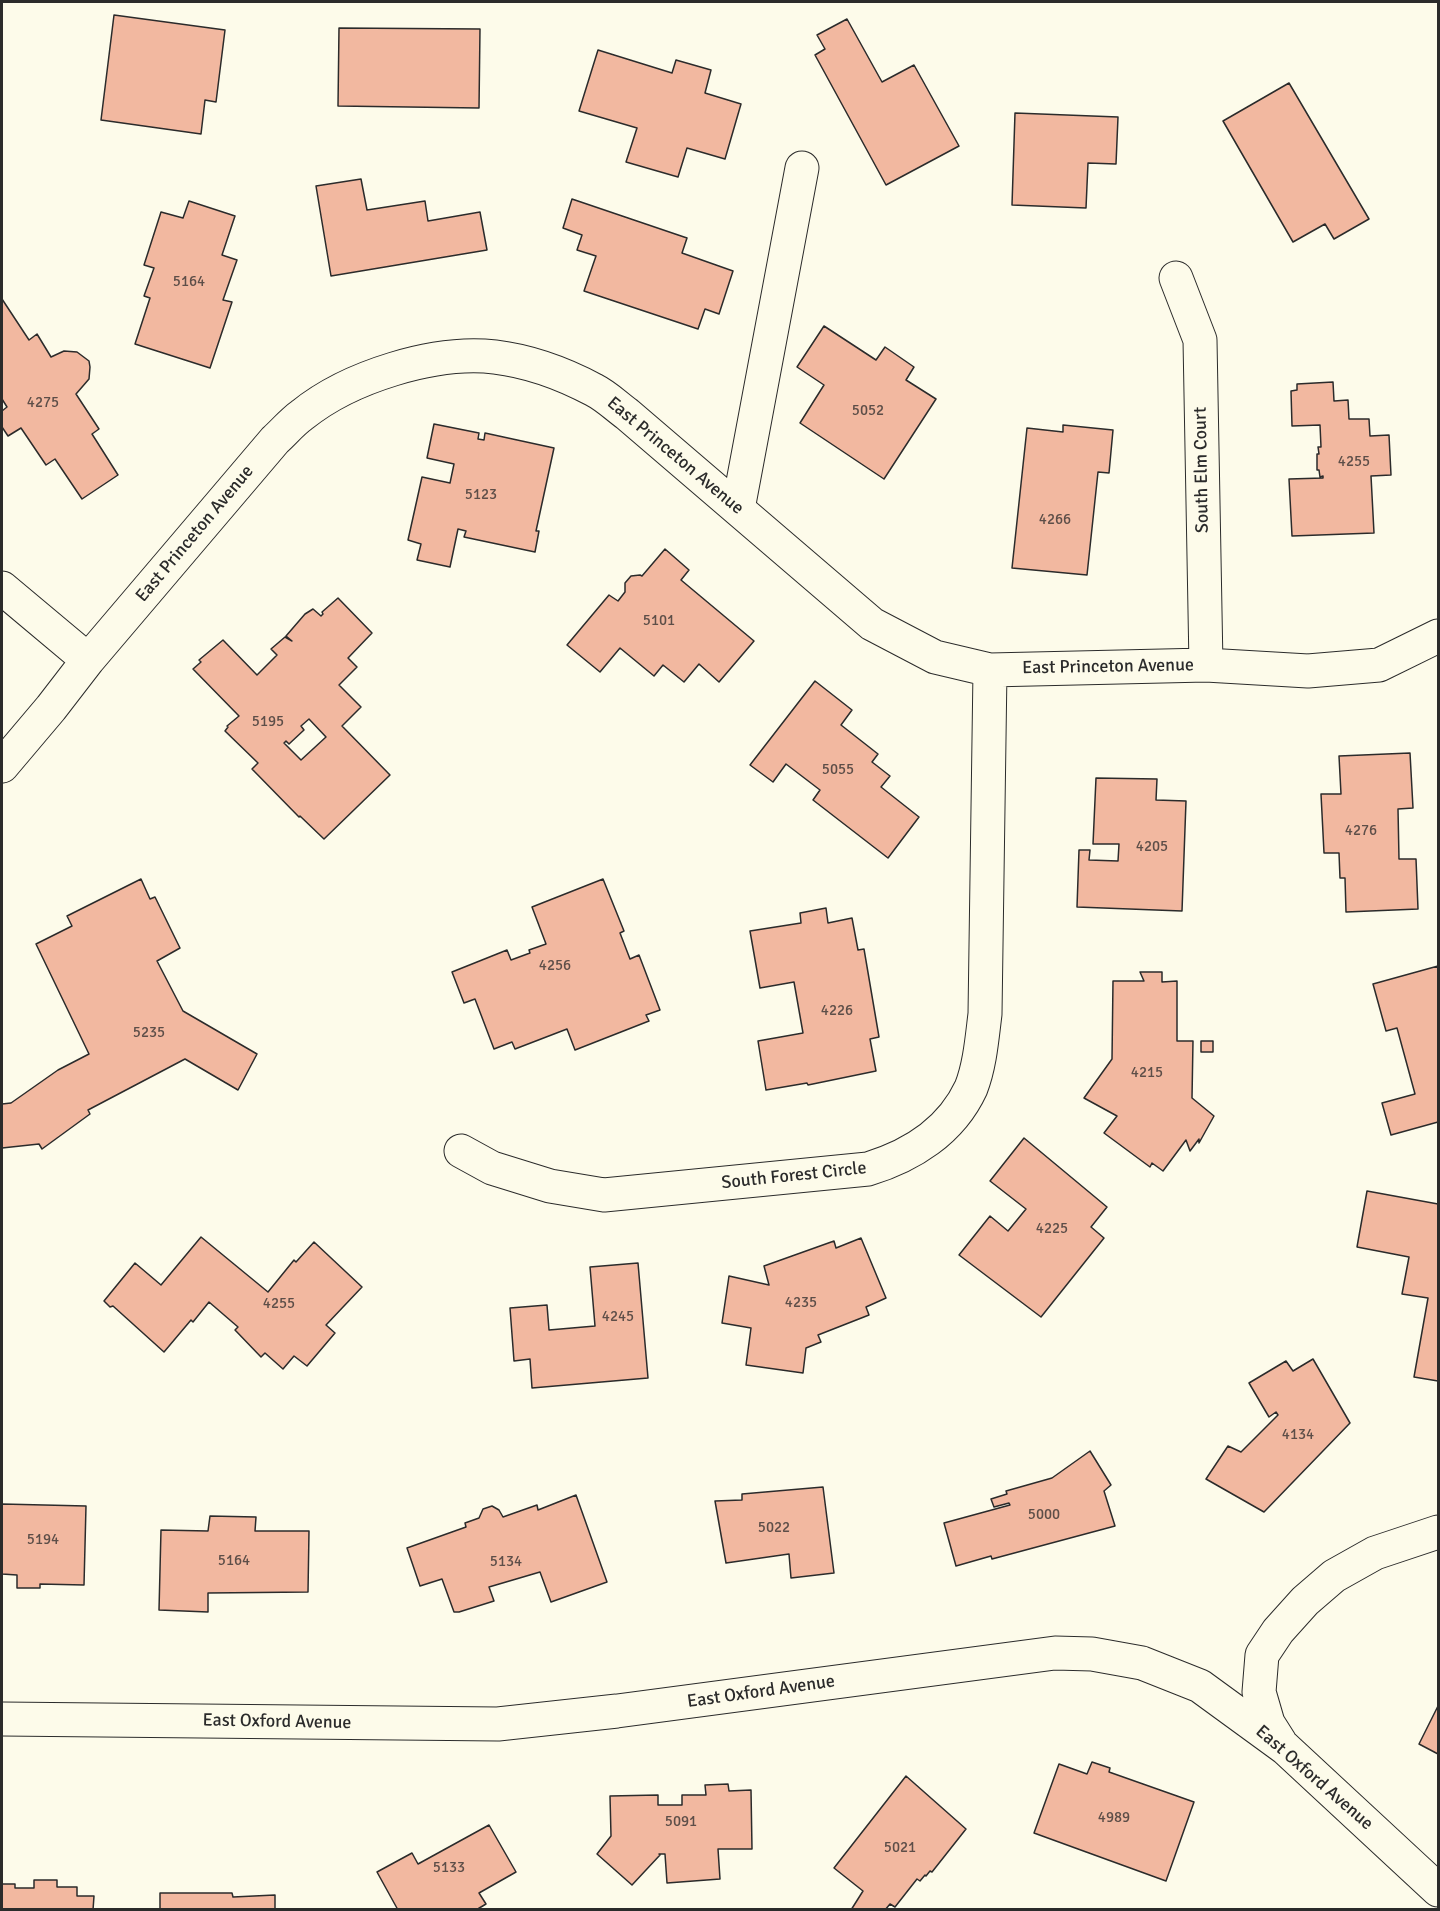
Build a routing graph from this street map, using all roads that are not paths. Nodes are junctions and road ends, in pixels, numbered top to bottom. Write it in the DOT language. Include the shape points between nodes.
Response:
graph roads {
  1 [pos="802,168"];
  2 [pos="1176,278"];
  3 [pos="738,509"];
  4 [pos="2,588"];
  5 [pos="1438,636"];
  6 [pos="88,660"];
  7 [pos="1206,665"];
  8 [pos="990,670"];
  9 [pos="2,766"];
  10 [pos="461,1151"];
  11 [pos="1438,1533"];
  12 [pos="2,1719"];
  13 [pos="1285,1748"];
  14 [pos="1438,1890"];
  1 -- 3 [label="street"];
  2 -- 7 [label="street, South Elm Court" via="1200,340"];
  3 -- 6 [label="street, East Princeton Avenue" via="595,390 550,370 495,357 405,365 376,374 302,414 275,440"];
  3 -- 8 [label="street, East Princeton Avenue" via="873,624 935,657"];
  4 -- 6 [label="street"];
  5 -- 7 [label="street, East Princeton Avenue" via="1379,664 1308,671"];
  6 -- 9 [label="street, East Princeton Avenue"];
  7 -- 8 [label="street, East Princeton Avenue"];
  8 -- 10 [label="street, South Forest Circle" via="985,1014 971,1087 955,1114 934,1136 909,1154 868,1169 604,1195 550,1186 492,1168"];
  11 -- 13 [label="street" via="1376,1553 1334,1576 1278,1631 1262,1655 1258,1692 1268,1723"];
  12 -- 13 [label="street, East Oxford Avenue" via="498,1725 1055,1653 1092,1654 1142,1664 1200,1686"];
  13 -- 14 [label="street, East Oxford Avenue"];
}
